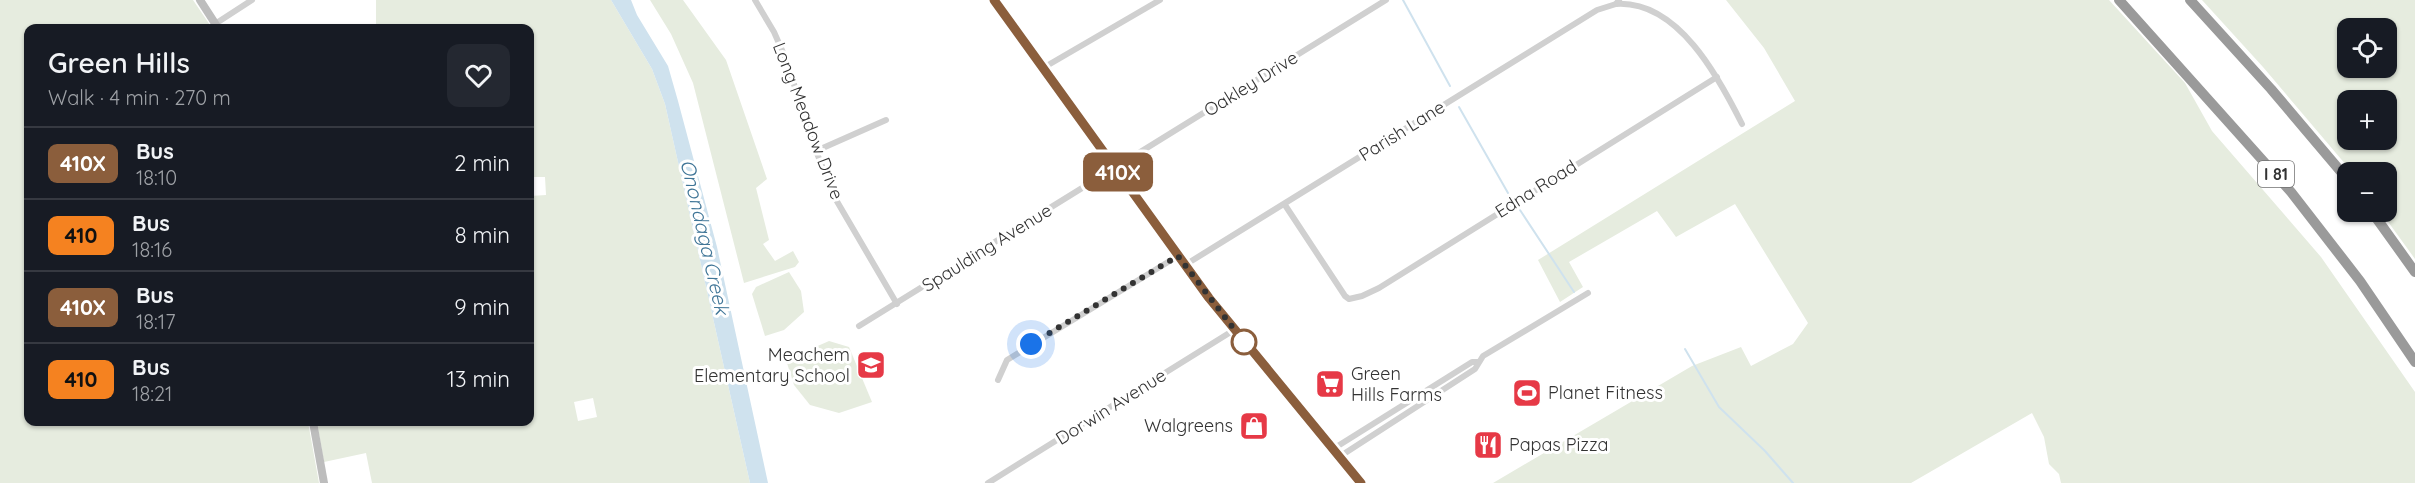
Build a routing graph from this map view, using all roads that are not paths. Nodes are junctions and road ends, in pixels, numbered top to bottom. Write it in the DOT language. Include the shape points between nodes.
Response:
graph roads {
  1 [pos="200,0"];
  2 [pos="252,0"];
  3 [pos="755,0"];
  4 [pos="994,0"];
  5 [pos="1160,0"];
  6 [pos="1386,0"];
  7 [pos="2119,0"];
  8 [pos="2190,0"];
  9 [pos="1618,2"];
  10 [pos="216,24"];
  11 [pos="220,24"];
  12 [pos="1043,68"];
  13 [pos="1717,77"];
  14 [pos="886,120"];
  15 [pos="1742,124"];
  16 [pos="816,152"];
  17 [pos="2337,167"];
  18 [pos="1115,168"];
  19 [pos="1285,205"];
  20 [pos="2379,222"];
  21 [pos="1178,256"];
  22 [pos="1185,266"];
  23 [pos="2415,272"];
  24 [pos="1588,293"];
  25 [pos="897,304"];
  26 [pos="859,326"];
  27 [pos="1234,330"];
  28 [pos="2415,362"];
  29 [pos="998,380"];
  30 [pos="314,426"];
  31 [pos="1336,453"];
  32 [pos="993,482"];
  33 [pos="324,483"];
  34 [pos="1361,483"];
  1 -- 10 [label="main road"];
  2 -- 11 [label="street"];
  3 -- 16 [label="street, Long Meadow Drive" via="785,57"];
  4 -- 12 [label="main road"];
  5 -- 12 [label="street"];
  6 -- 18 [label="street, Oakley Drive"];
  7 -- 28 [label="highway, I 81" via="2291,192 2360,281"];
  8 -- 17 [label="highway"];
  9 -- 13 [label="street" via="1647,8 1664,17 1681,31"];
  9 -- 19 [label="street, Parish Lane" via="1597,10"];
  12 -- 18 [label="main road"];
  13 -- 15 [label="street"];
  13 -- 19 [label="street, Edna Road" via="1379,288 1353,298 1345,296"];
  14 -- 16 [label="street"];
  16 -- 25 [label="street, Long Meadow Drive" via="835,198"];
  18 -- 21 [label="main road"];
  18 -- 25 [label="street, Spaulding Avenue"];
  19 -- 22 [label="street, Parish Lane"];
  20 -- 23 [label="highway"];
  21 -- 22 [label="main road"];
  21 -- 29 [label="street" via="1007,360"];
  22 -- 27 [label="main road"];
  24 -- 31 [label="street" via="1483,356 1473,371"];
  25 -- 26 [label="street, Spaulding Avenue"];
  27 -- 31 [label="main road"];
  27 -- 32 [label="street, Dorwin Avenue"];
  30 -- 33 [label="main road"];
  31 -- 34 [label="main road"];
}
